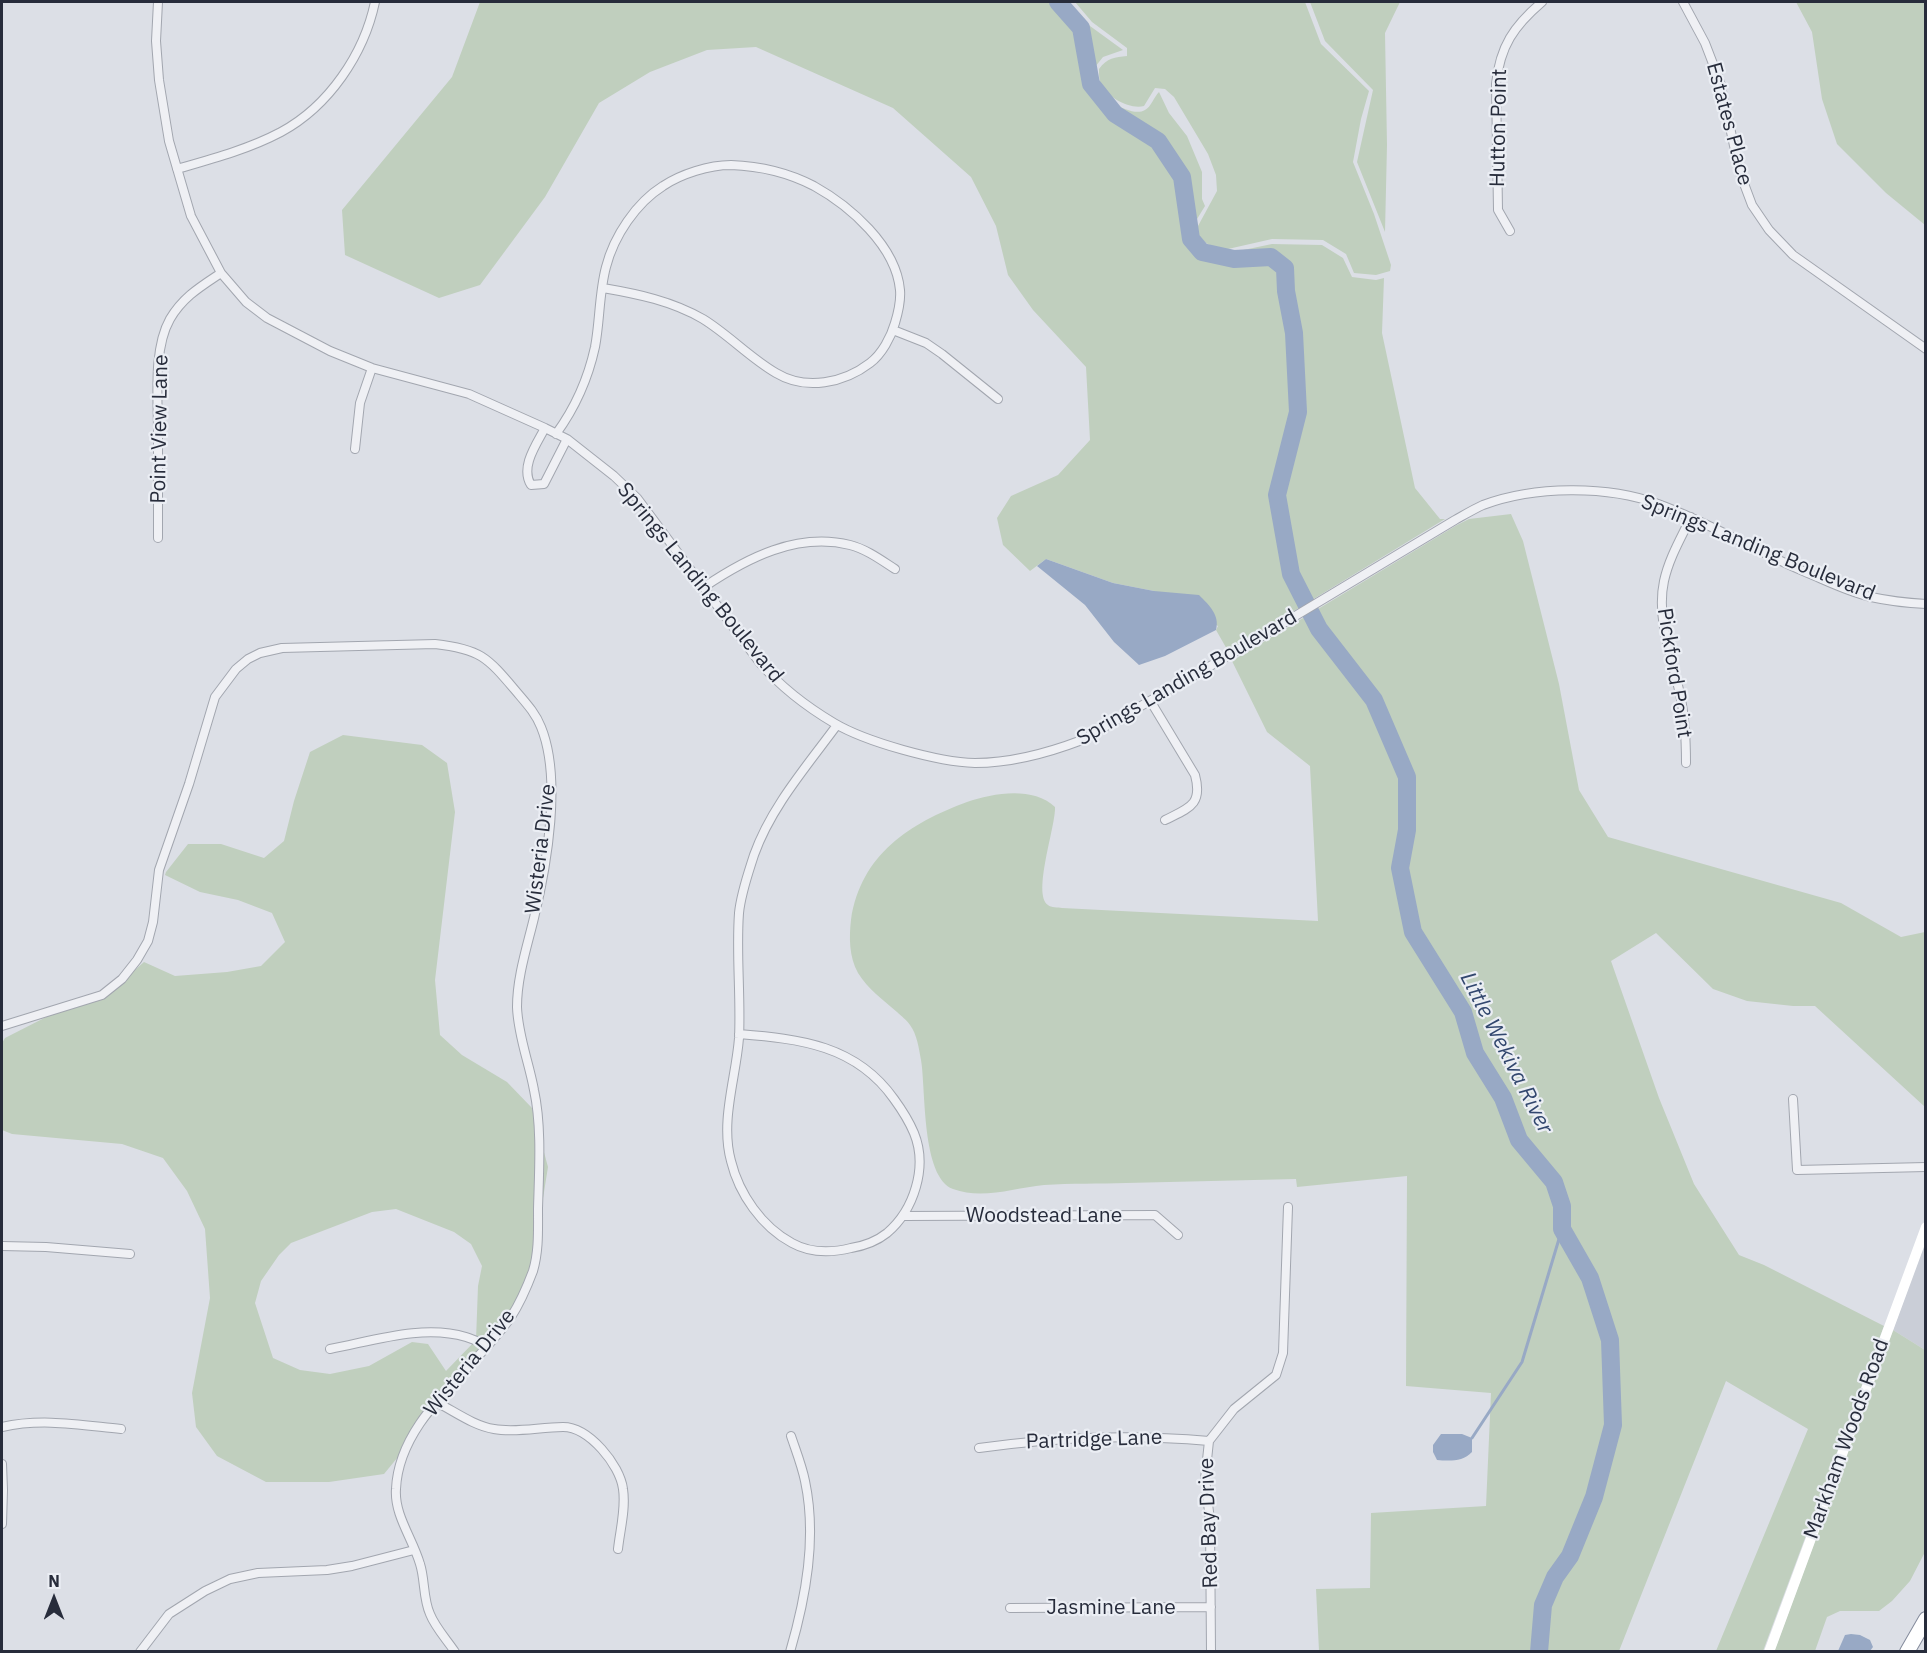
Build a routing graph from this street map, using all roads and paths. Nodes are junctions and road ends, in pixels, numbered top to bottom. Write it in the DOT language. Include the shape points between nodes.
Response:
graph roads {
  1 [pos="158,2"];
  2 [pos="375,2"];
  3 [pos="1542,2"];
  4 [pos="1683,2"];
  5 [pos="177,169"];
  6 [pos="1510,231"];
  7 [pos="221,273"];
  8 [pos="603,288"];
  9 [pos="893,330"];
  10 [pos="1926,350"];
  11 [pos="372,368"];
  12 [pos="998,399"];
  13 [pos="545,428"];
  14 [pos="556,434"];
  15 [pos="567,439"];
  16 [pos="355,449"];
  17 [pos="1691,517"];
  18 [pos="158,538"];
  19 [pos="895,569"];
  20 [pos="704,587"];
  21 [pos="1926,604"];
  22 [pos="1151,702"];
  23 [pos="837,725"];
  24 [pos="1686,763"];
  25 [pos="1165,820"];
  26 [pos="2,1026"];
  27 [pos="739,1034"];
  28 [pos="1793,1100"];
  29 [pos="1926,1167"];
  30 [pos="1288,1207"];
  31 [pos="903,1216"];
  32 [pos="1926,1227"];
  33 [pos="1178,1235"];
  34 [pos="2,1246"];
  35 [pos="130,1254"];
  36 [pos="488,1346"];
  37 [pos="330,1349"];
  38 [pos="436,1402"];
  39 [pos="2,1427"];
  40 [pos="121,1429"];
  41 [pos="791,1436"];
  42 [pos="1209,1441"];
  43 [pos="979,1448"];
  44 [pos="2,1464"];
  45 [pos="2,1524"];
  46 [pos="618,1549"];
  47 [pos="414,1550"];
  48 [pos="1212,1607"];
  49 [pos="1010,1608"];
  50 [pos="1926,1619"];
  51 [pos="140,1652"];
  52 [pos="455,1652"];
  53 [pos="790,1652"];
  54 [pos="1211,1652"];
  55 [pos="1768,1652"];
  56 [pos="1907,1652"];
  1 -- 5 [label="street, Springs Landing Boulevard" via="159,80"];
  2 -- 5 [label="street" via="350,63 330,93 306,116 281,132"];
  3 -- 6 [label="street, Hutton Point" via="1510,36 1498,66 1498,210"];
  4 -- 10 [label="street, Estates Place" via="1705,43 1719,82 1740,173 1752,205 1769,230 1793,255"];
  5 -- 7 [label="street, Springs Landing Boulevard" via="191,216"];
  7 -- 11 [label="street, Springs Landing Boulevard" via="246,302 267,318"];
  7 -- 18 [label="street, Point View Lane" via="191,292 169,321 162,343 158,372"];
  8 -- 9 [label="street" via="659,299 682,308 778,375 799,382 837,381 853,374 882,351"];
  8 -- 9 [label="street" via="606,267 620,233 630,216 663,185 707,168 751,167 813,186 845,208 877,240 896,272 900,291"];
  8 -- 14 [label="street" via="594,348 581,393"];
  9 -- 12 [label="street" via="926,343"];
  11 -- 13 [label="street, Springs Landing Boulevard" via="469,394"];
  11 -- 16 [label="street" via="360,403"];
  13 -- 14 [label="street, Springs Landing Boulevard"];
  13 -- 15 [label="street" via="526,468 531,485 544,484"];
  14 -- 15 [label="street, Springs Landing Boulevard"];
  15 -- 20 [label="street, Springs Landing Boulevard" via="637,498"];
  17 -- 21 [label="street, Springs Landing Boulevard" via="1779,560 1869,597"];
  17 -- 22 [label="street, Springs Landing Boulevard" via="1656,503 1595,491 1514,496 1483,506"];
  17 -- 24 [label="street, Pickford Point" via="1671,560 1662,607 1683,714"];
  19 -- 20 [label="street" via="852,545 807,543 760,553"];
  20 -- 23 [label="street, Springs Landing Boulevard" via="777,682"];
  22 -- 23 [label="street, Springs Landing Boulevard" via="1082,741 996,762 943,760"];
  22 -- 25 [label="street" via="1195,775 1198,788 1196,801 1189,809"];
  23 -- 27 [label="street" via="765,829 744,887 739,912"];
  26 -- 36 [label="street, Wisteria Drive" via="102,995 123,979 137,960 148,941 159,870 209,711 224,684 248,659 282,648 435,644 473,651 490,661 534,712 541,728 551,802 539,897 517,1006 537,1109 537,1249 522,1296"];
  27 -- 31 [label="street" via="811,1042 859,1065 892,1095 915,1135 919,1153 916,1189"];
  27 -- 31 [label="street" via="727,1143 738,1182 759,1216 792,1243 824,1252 864,1245 886,1234"];
  28 -- 29 [label="street" via="1797,1170"];
  30 -- 42 [label="street, Red Bay Drive" via="1283,1353 1276,1375 1234,1408"];
  31 -- 33 [label="street, Woodstead Lane" via="1155,1215"];
  32 -- 55 [label="main road, Markham Woods Road"];
  34 -- 35 [label="street"];
  36 -- 37 [label="street" via="466,1336 439,1333 411,1334"];
  36 -- 38 [label="street, Wisteria Drive"];
  38 -- 46 [label="street" via="493,1429 565,1427 584,1433 620,1478 624,1500"];
  38 -- 47 [label="street, Wisteria Drive" via="405,1451 395,1490"];
  39 -- 40 [label="street" via="52,1421"];
  41 -- 53 [label="street" via="804,1479 810,1524 808,1572"];
  42 -- 43 [label="street, Partridge Lane" via="1125,1436"];
  42 -- 48 [label="street, Red Bay Drive" via="1205,1479"];
  44 -- 45 [label="street"];
  47 -- 51 [label="street" via="352,1566 230,1579 169,1614"];
  47 -- 52 [label="street, Wisteria Drive" via="429,1613"];
  48 -- 49 [label="street, Jasmine Lane"];
  48 -- 54 [label="street, Red Bay Drive"];
  50 -- 56 [label="highway"];
}
